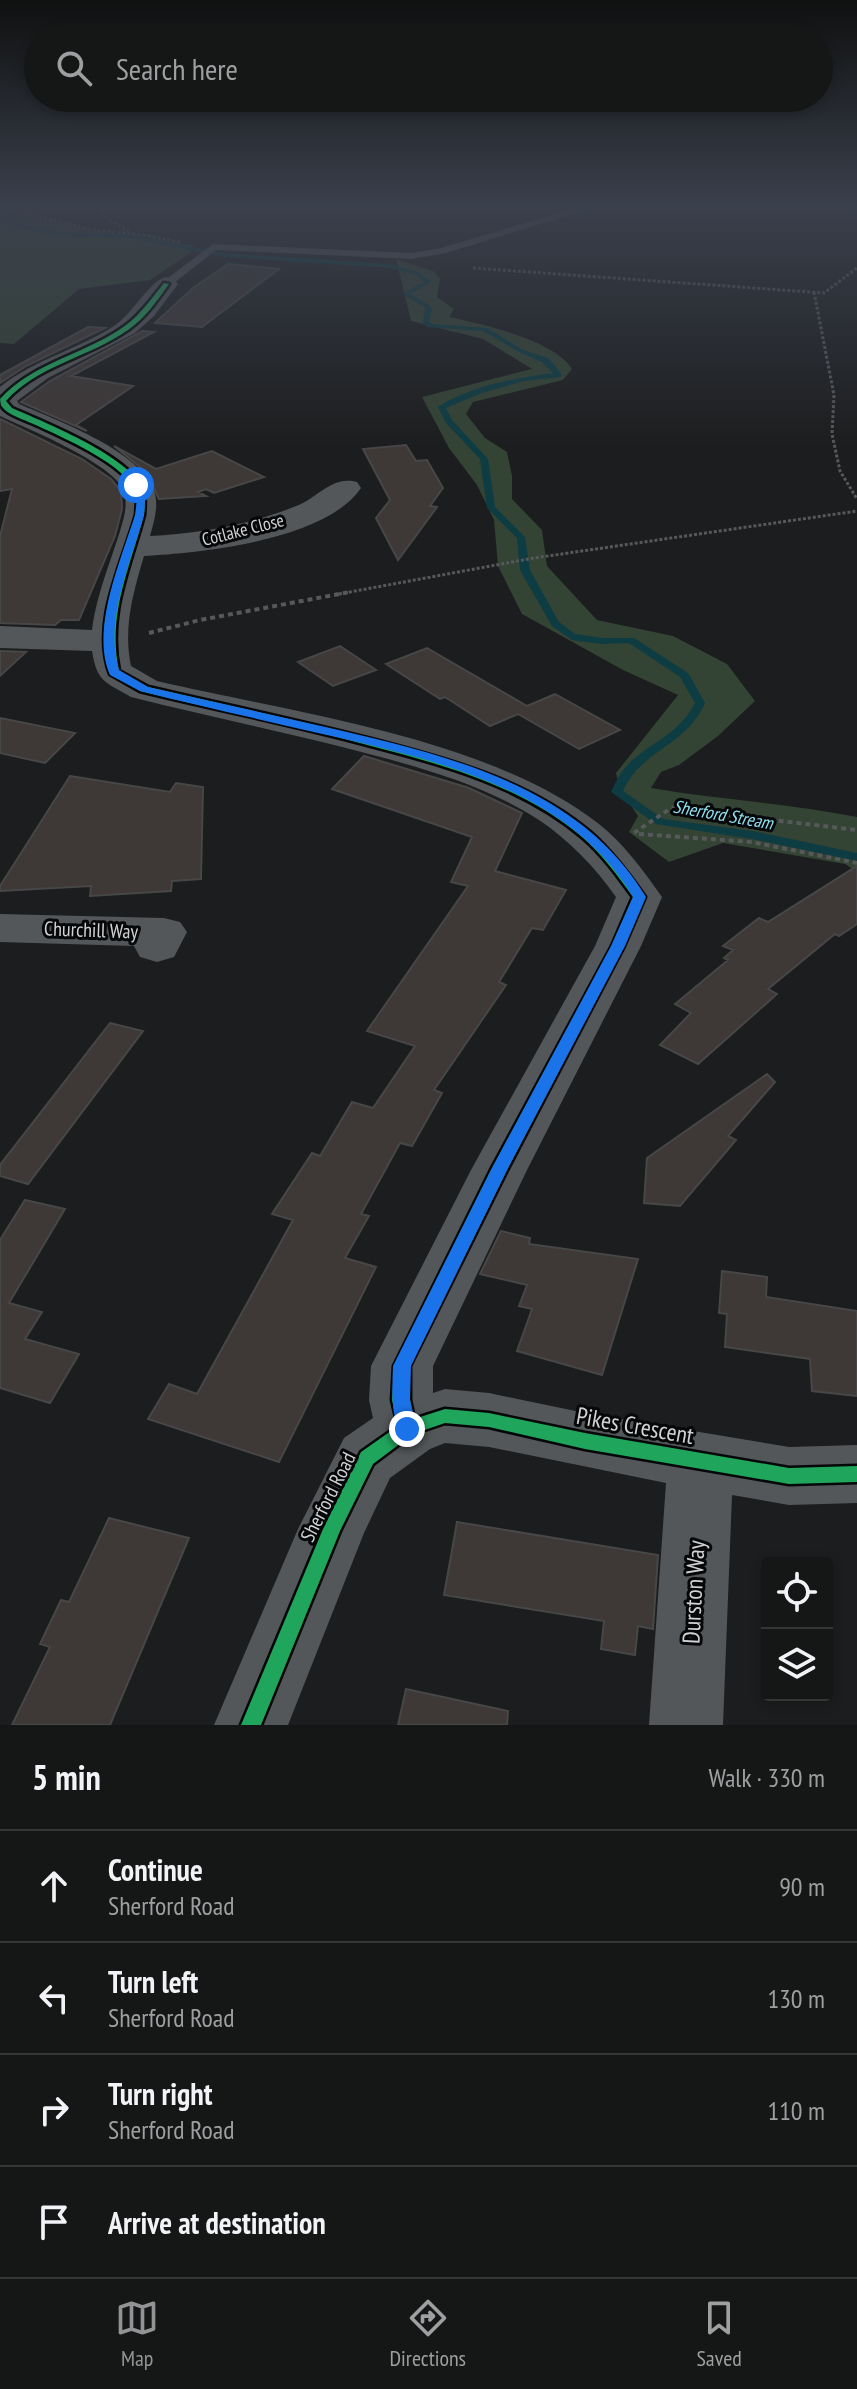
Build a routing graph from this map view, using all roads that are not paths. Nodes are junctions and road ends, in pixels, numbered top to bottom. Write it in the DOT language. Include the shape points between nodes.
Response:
graph roads {
  1 [pos="165,286"];
  2 [pos="1,401"];
  3 [pos="346,488"];
  4 [pos="132,547"];
  5 [pos="0,637"];
  6 [pos="110,640"];
  7 [pos="0,928"];
  8 [pos="157,947"];
  9 [pos="407,1429"];
  10 [pos="701,1459"];
  11 [pos="857,1474"];
  12 [pos="251,1725"];
  13 [pos="686,1725"];
  1 -- 2 [label="street" via="143,316 121,333 19,385"];
  2 -- 4 [label="street" via="9,410 83,446 136,485 141,500"];
  3 -- 4 [label="street, Cotlake Close" via="317,509 263,527 201,541"];
  4 -- 6 [label="street" via="110,611"];
  5 -- 6 [label="street"];
  6 -- 9 [label="street" via="114,672 144,689 365,740 495,778 594,842 625,872 639,897 402,1366"];
  7 -- 8 [label="street, Churchill Way" via="164,932"];
  9 -- 10 [label="street, Pikes Crescent" via="445,1416 489,1420"];
  9 -- 12 [label="street, Sherford Road" via="367,1458"];
  10 -- 11 [label="street, Pikes Crescent" via="789,1476"];
  10 -- 13 [label="street, Durston Way"];
}
